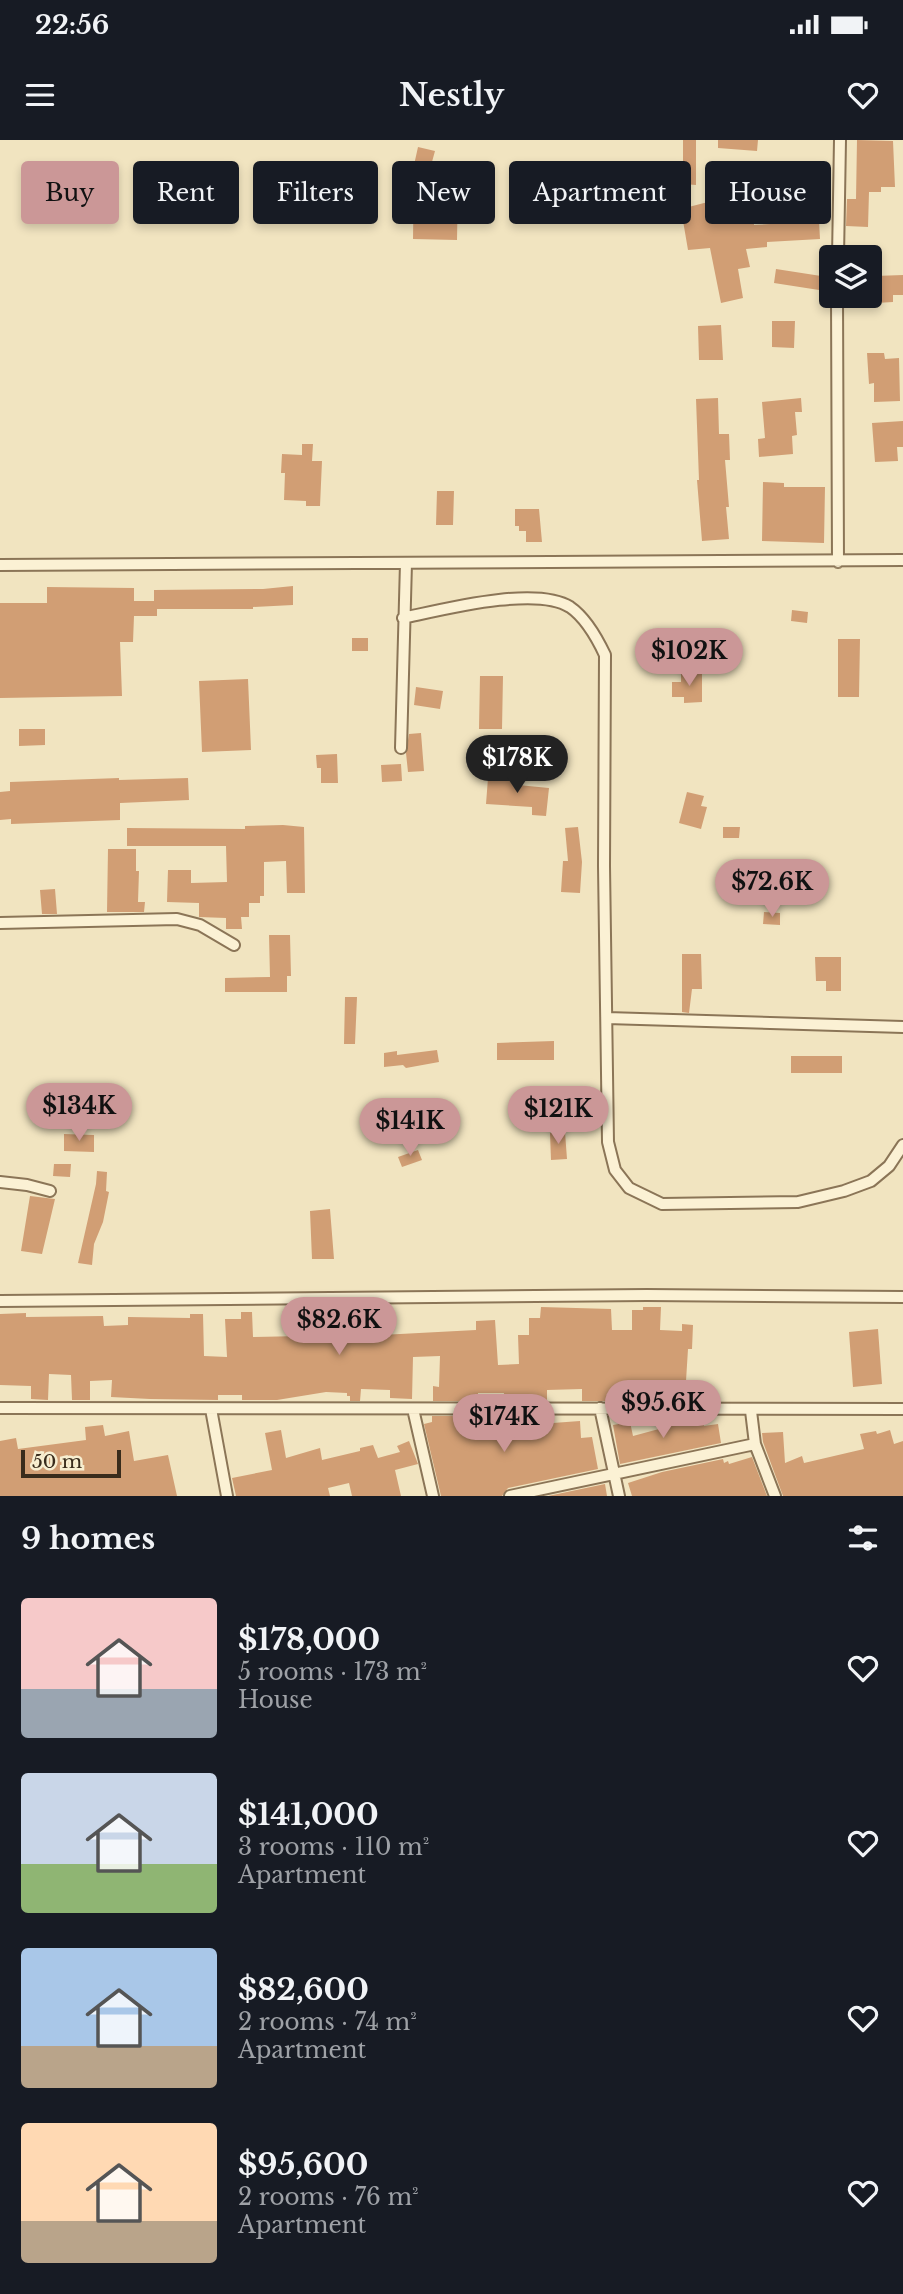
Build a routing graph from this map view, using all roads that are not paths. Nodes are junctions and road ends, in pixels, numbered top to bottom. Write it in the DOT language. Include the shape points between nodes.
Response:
graph roads {
  1 [pos="840,140"];
  2 [pos="838,245"];
  3 [pos="837,308"];
  4 [pos="903,560"];
  5 [pos="838,562"];
  6 [pos="406,563"];
  7 [pos="0,565"];
  8 [pos="903,566"];
  9 [pos="403,618"];
  10 [pos="401,748"];
  11 [pos="0,923"];
  12 [pos="234,945"];
  13 [pos="607,1018"];
  14 [pos="903,1027"];
  15 [pos="903,1145"];
  16 [pos="0,1182"];
  17 [pos="50,1191"];
  18 [pos="903,1297"];
  19 [pos="0,1301"];
  20 [pos="0,1408"];
  21 [pos="600,1408"];
  22 [pos="211,1409"];
  23 [pos="413,1409"];
  24 [pos="903,1409"];
  25 [pos="751,1411"];
  26 [pos="755,1444"];
  27 [pos="614,1473"];
  28 [pos="227,1496"];
  29 [pos="433,1496"];
  30 [pos="510,1496"];
  31 [pos="619,1496"];
  32 [pos="775,1496"];
  1 -- 2 [label="street"];
  3 -- 5 [label="street"];
  4 -- 5 [label="street"];
  4 -- 8 [label="street"];
  5 -- 6 [label="street"];
  6 -- 7 [label="street"];
  6 -- 9 [label="street"];
  9 -- 10 [label="street"];
  9 -- 13 [label="street" via="498,599 547,600 570,607 595,634 605,655"];
  11 -- 12 [label="street" via="177,919 200,925"];
  13 -- 14 [label="street"];
  13 -- 15 [label="street" via="608,1142 615,1170 629,1188 662,1204 798,1202 844,1192 872,1181"];
  16 -- 17 [label="street"];
  18 -- 19 [label="street"];
  20 -- 22 [label="street"];
  21 -- 23 [label="street"];
  21 -- 25 [label="street"];
  21 -- 27 [label="street"];
  22 -- 23 [label="street"];
  22 -- 28 [label="street"];
  23 -- 29 [label="street"];
  24 -- 25 [label="street"];
  25 -- 26 [label="street"];
  26 -- 27 [label="street"];
  26 -- 32 [label="street"];
  27 -- 30 [label="street"];
  27 -- 31 [label="street"];
}
